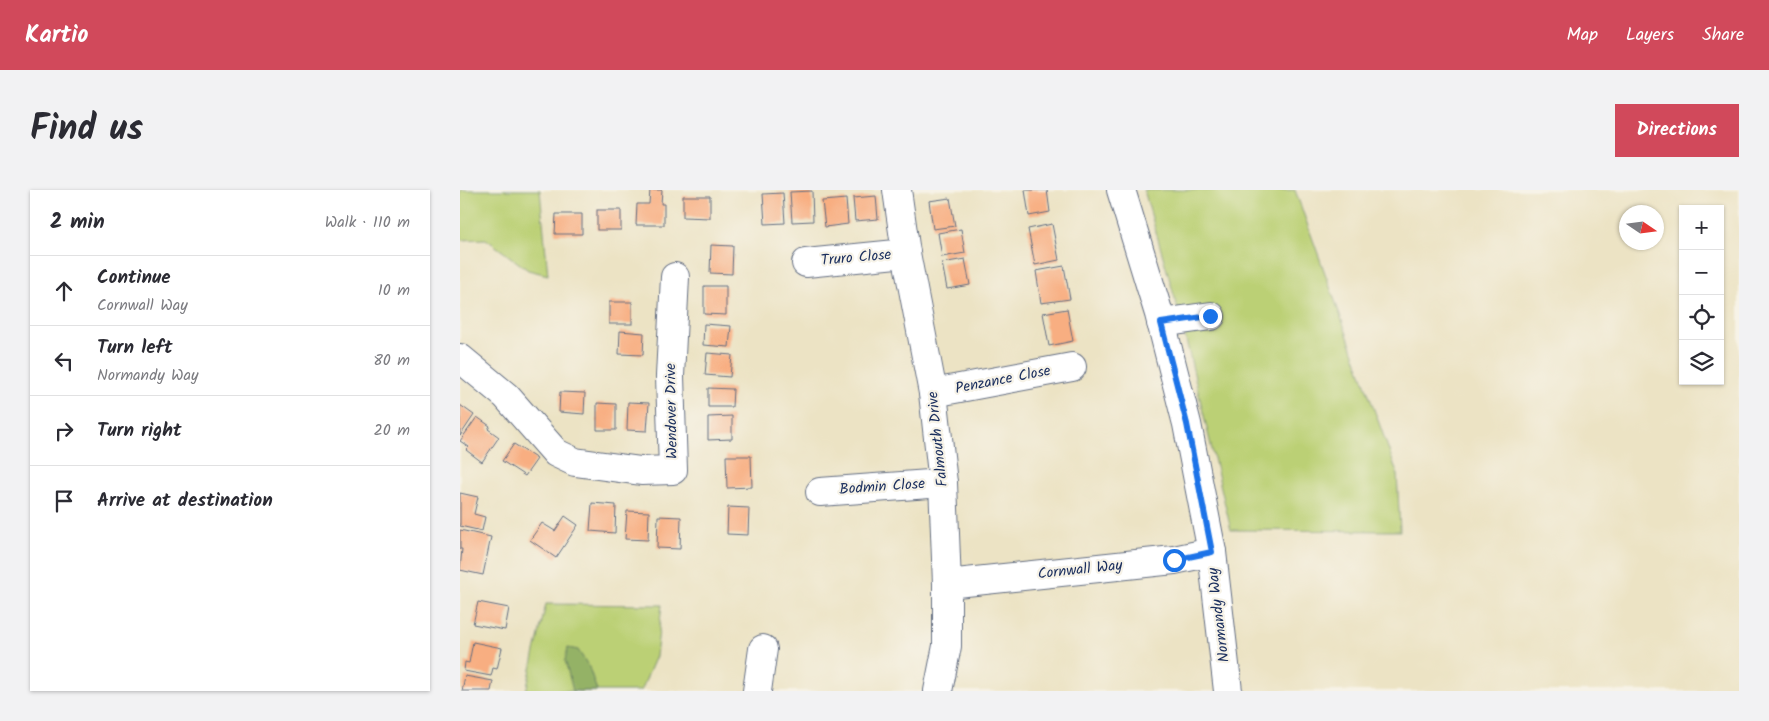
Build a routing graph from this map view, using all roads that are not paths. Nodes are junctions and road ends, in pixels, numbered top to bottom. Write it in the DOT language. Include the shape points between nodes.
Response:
graph roads {
  1 [pos="897,190"];
  2 [pos="1121,190"];
  3 [pos="906,253"];
  4 [pos="806,263"];
  5 [pos="675,277"];
  6 [pos="1210,316"];
  7 [pos="1161,323"];
  8 [pos="460,358"];
  9 [pos="1072,367"];
  10 [pos="933,393"];
  11 [pos="943,483"];
  12 [pos="820,492"];
  13 [pos="1212,552"];
  14 [pos="947,584"];
  15 [pos="764,648"];
  16 [pos="758,691"];
  17 [pos="938,691"];
  18 [pos="1228,691"];
  1 -- 3 [label="street, Falmouth Drive"];
  2 -- 7 [label="street, Normandy Way"];
  3 -- 4 [label="street, Truro Close"];
  3 -- 10 [label="street, Falmouth Drive"];
  5 -- 8 [label="street, Wendover Drive" via="670,376 673,470 641,471 575,462 556,453 506,396"];
  6 -- 7 [label="street"];
  7 -- 13 [label="street, Normandy Way" via="1187,424"];
  9 -- 10 [label="street, Penzance Close"];
  10 -- 11 [label="street, Falmouth Drive"];
  11 -- 12 [label="street, Bodmin Close"];
  11 -- 14 [label="street, Falmouth Drive"];
  13 -- 14 [label="street, Cornwall Way" via="1174,560"];
  13 -- 18 [label="street, Normandy Way"];
  14 -- 17 [label="street, Falmouth Drive" via="947,646"];
  15 -- 16 [label="street"];
}
